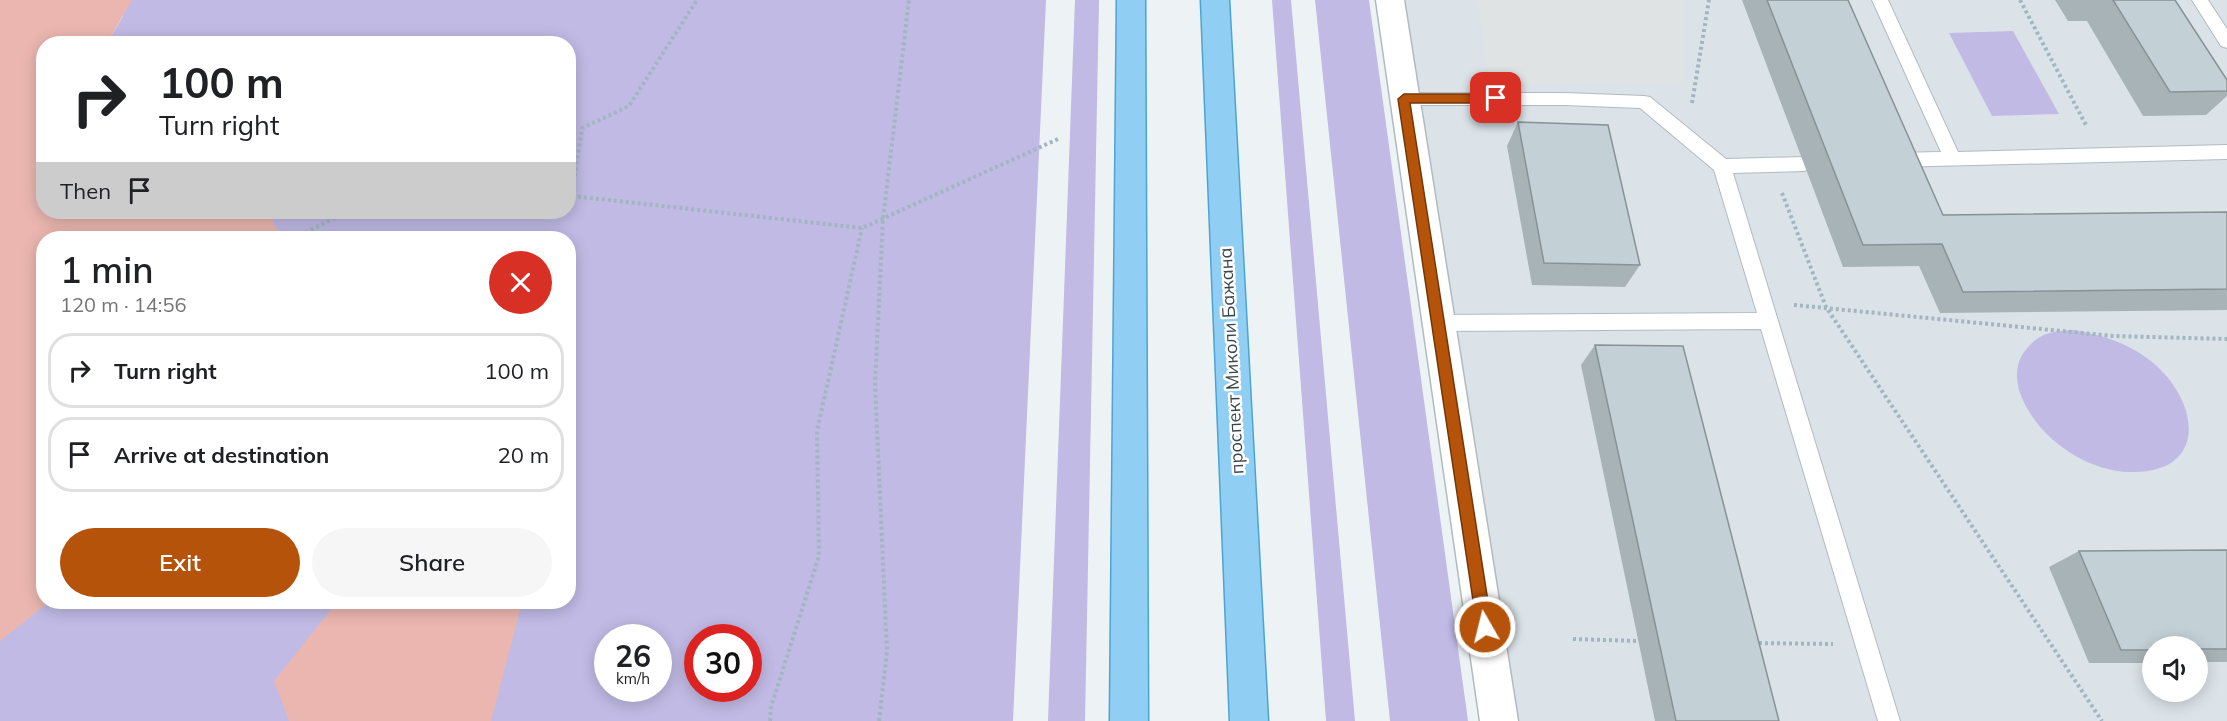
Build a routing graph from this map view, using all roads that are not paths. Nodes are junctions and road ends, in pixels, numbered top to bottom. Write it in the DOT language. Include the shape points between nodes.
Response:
graph roads {
  1 [pos="1131,0"];
  2 [pos="1215,0"];
  3 [pos="1390,0"];
  4 [pos="1880,0"];
  5 [pos="2200,0"];
  6 [pos="2227,42"];
  7 [pos="1404,99"];
  8 [pos="2227,152"];
  9 [pos="1953,159"];
  10 [pos="1887,160"];
  11 [pos="1804,164"];
  12 [pos="1722,166"];
  13 [pos="1766,312"];
  14 [pos="1439,323"];
  15 [pos="1129,721"];
  16 [pos="1249,721"];
  17 [pos="1499,721"];
  18 [pos="1889,721"];
  1 -- 15 [label="highway"];
  2 -- 16 [label="highway, проспект Миколи Бажана"];
  3 -- 7 [label="street"];
  4 -- 9 [label="lane"];
  5 -- 6 [label="lane"];
  7 -- 12 [label="lane" via="1644,102"];
  7 -- 14 [label="street"];
  8 -- 9 [label="lane"];
  9 -- 10 [label="lane"];
  11 -- 12 [label="lane"];
  12 -- 13 [label="lane"];
  13 -- 14 [label="lane"];
  13 -- 18 [label="lane"];
  14 -- 17 [label="street"];
}
